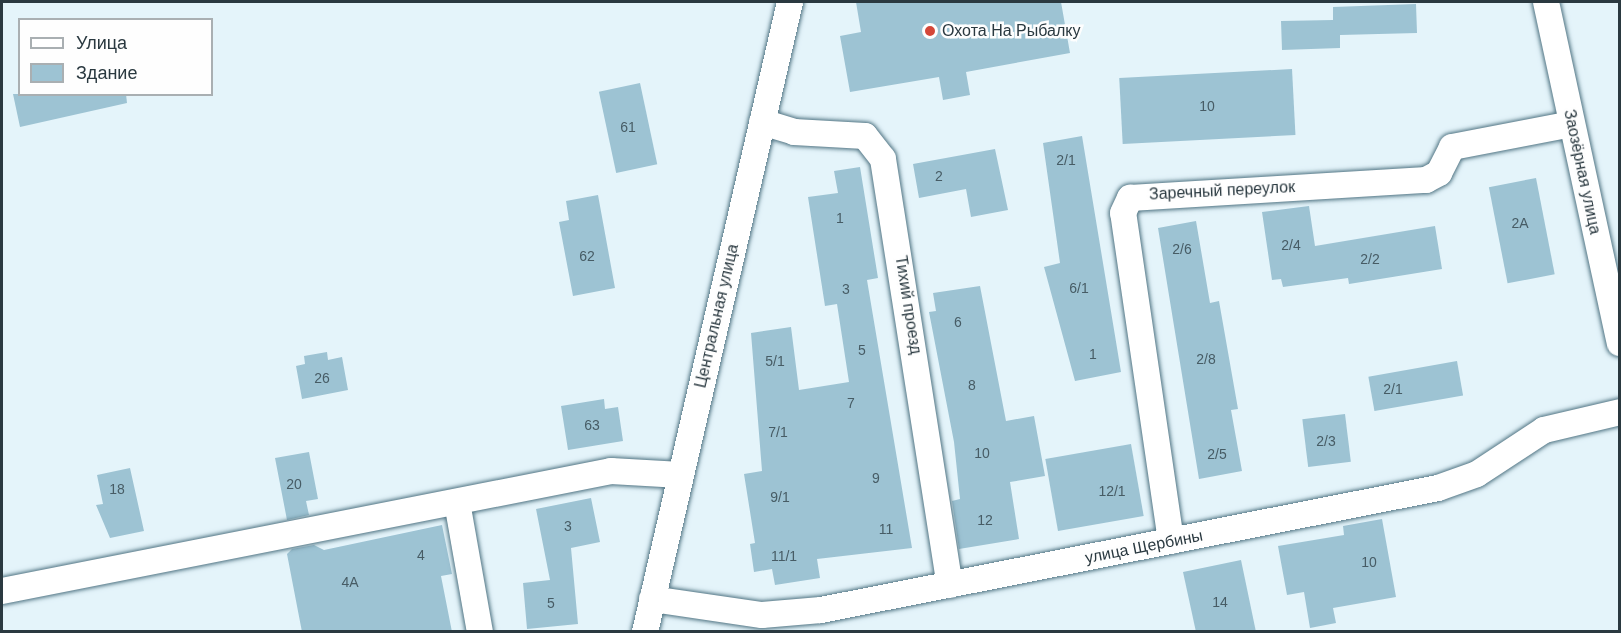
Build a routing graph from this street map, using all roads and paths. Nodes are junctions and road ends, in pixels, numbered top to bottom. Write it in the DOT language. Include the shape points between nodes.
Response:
graph roads {
  1 [pos="790,2"];
  2 [pos="1546,2"];
  3 [pos="762,122"];
  4 [pos="1571,124"];
  5 [pos="1620,343"];
  6 [pos="1620,412"];
  7 [pos="681,475"];
  8 [pos="457,502"];
  9 [pos="1171,541"];
  10 [pos="950,585"];
  11 [pos="2,591"];
  12 [pos="652,599"];
  13 [pos="480,632"];
  14 [pos="645,632"];
  1 -- 3 [label="street, Центральная улица"];
  2 -- 4 [label="street, Заозёрная улица"];
  3 -- 7 [label="street, Центральная улица"];
  3 -- 10 [label="street, Тихий проезд" via="794,132 865,136 883,159"];
  4 -- 5 [label="street, Заозёрная улица"];
  4 -- 9 [label="street, Заречный переулок" via="1452,147 1439,173 1418,181 1130,198 1123,213"];
  6 -- 9 [label="street, улица Щербины" via="1544,430 1477,474 1438,488"];
  7 -- 8 [label="street" via="610,471"];
  7 -- 12 [label="street, Центральная улица"];
  8 -- 11 [label="street"];
  8 -- 13 [label="street"];
  9 -- 10 [label="street, улица Щербины"];
  10 -- 12 [label="street, улица Щербины" via="792,614 731,613"];
  12 -- 14 [label="street, Центральная улица"];
}
